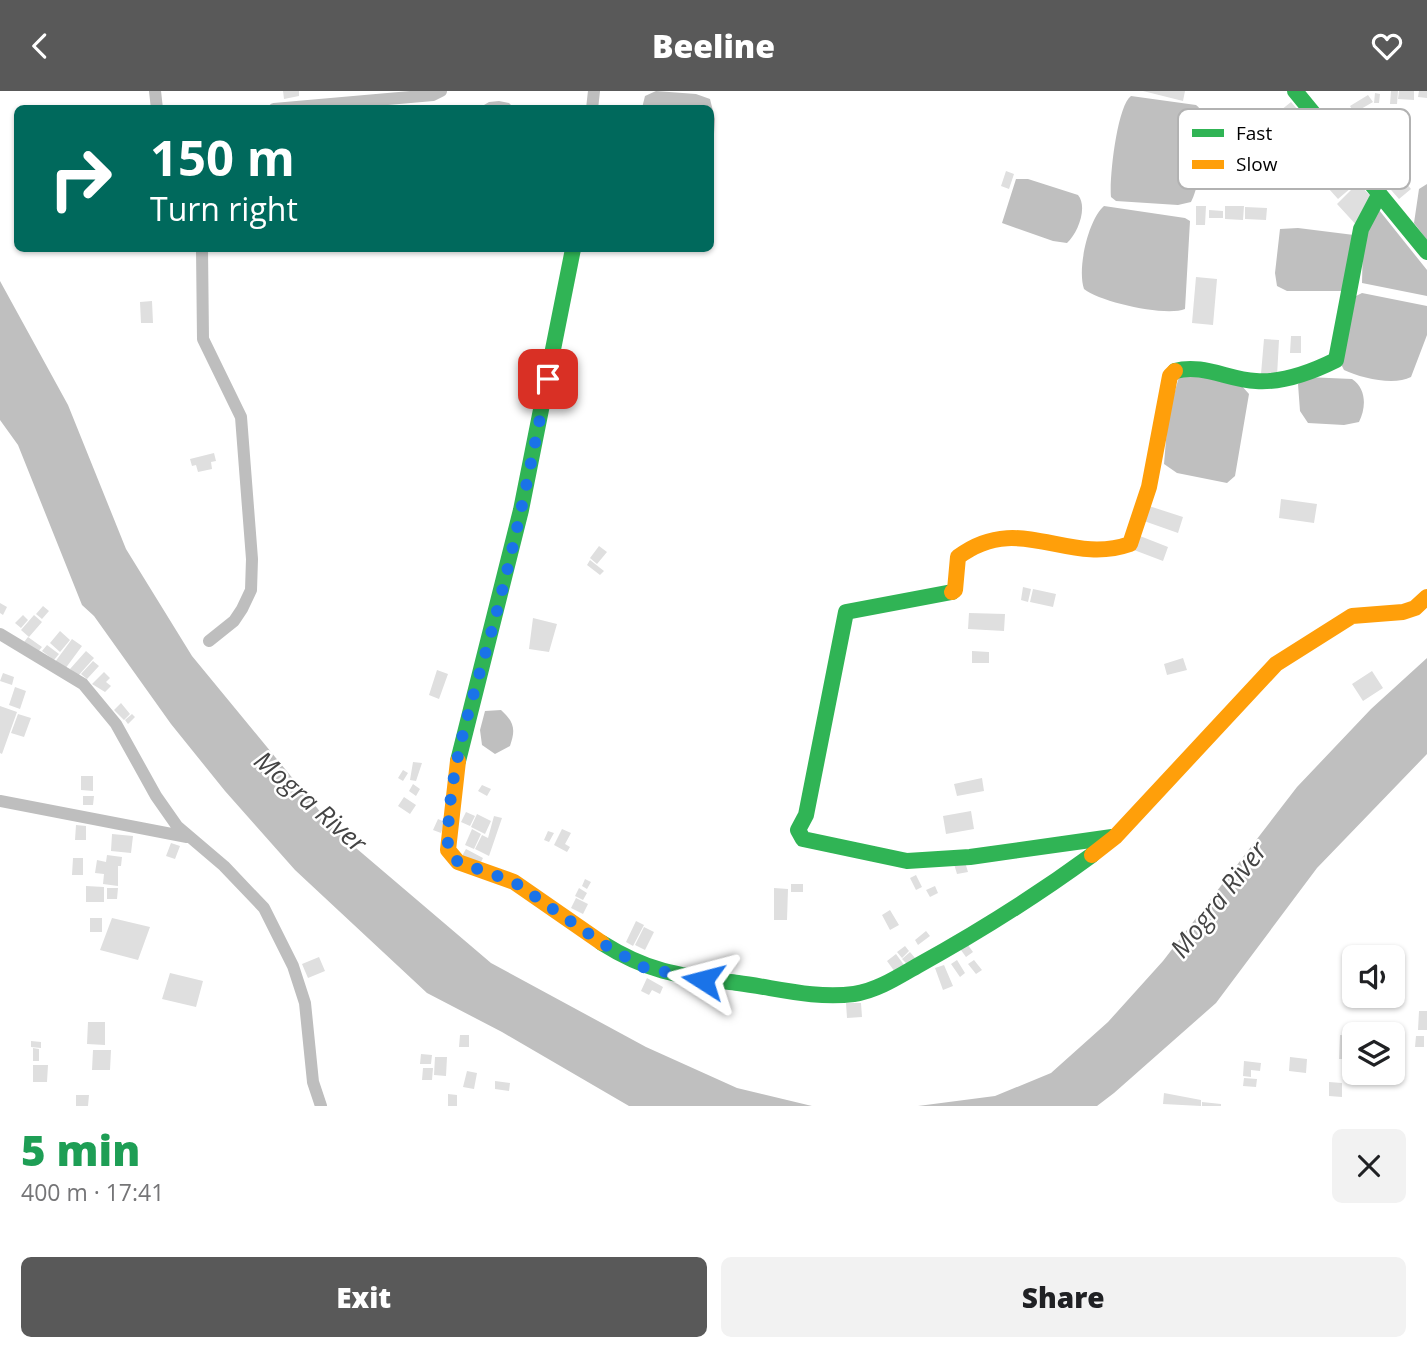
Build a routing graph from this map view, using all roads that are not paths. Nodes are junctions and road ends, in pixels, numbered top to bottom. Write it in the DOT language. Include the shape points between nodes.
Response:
graph roads {
  1 [pos="441,91"];
  2 [pos="1295,91"];
  3 [pos="319,105"];
  4 [pos="1310,109"];
  5 [pos="1374,189"];
  6 [pos="1379,195"];
  7 [pos="202,252"];
  8 [pos="572,252"];
  9 [pos="1427,252"];
  10 [pos="1427,597"];
  11 [pos="0,634"];
  12 [pos="209,641"];
  13 [pos="0,801"];
  14 [pos="187,837"];
  15 [pos="1115,837"];
  16 [pos="321,1106"];
  1 -- 3 [label="street"];
  2 -- 4 [label="street"];
  5 -- 6 [label="street"];
  6 -- 9 [label="street"];
  6 -- 15 [label="street" via="1361,229 1336,360 1273,379 1248,381 1192,369 1175,370 1170,376 1149,488 1130,544 1122,549 1075,548 1017,537 974,543 958,557 955,590 948,594 846,612 806,815 798,830 803,839 907,861"];
  7 -- 12 [label="street" via="203,339 241,417 252,559 251,590 242,609"];
  8 -- 15 [label="street" via="500,599 467,719 449,831 448,850 453,857 514,882 643,967 791,994 855,994 886,983 957,944"];
  10 -- 15 [label="street" via="1403,612 1352,616 1276,664"];
  11 -- 14 [label="street" via="83,684 116,724 156,796"];
  13 -- 14 [label="street"];
  14 -- 16 [label="street" via="224,866 264,908 293,966 305,1003 313,1083"];
}
